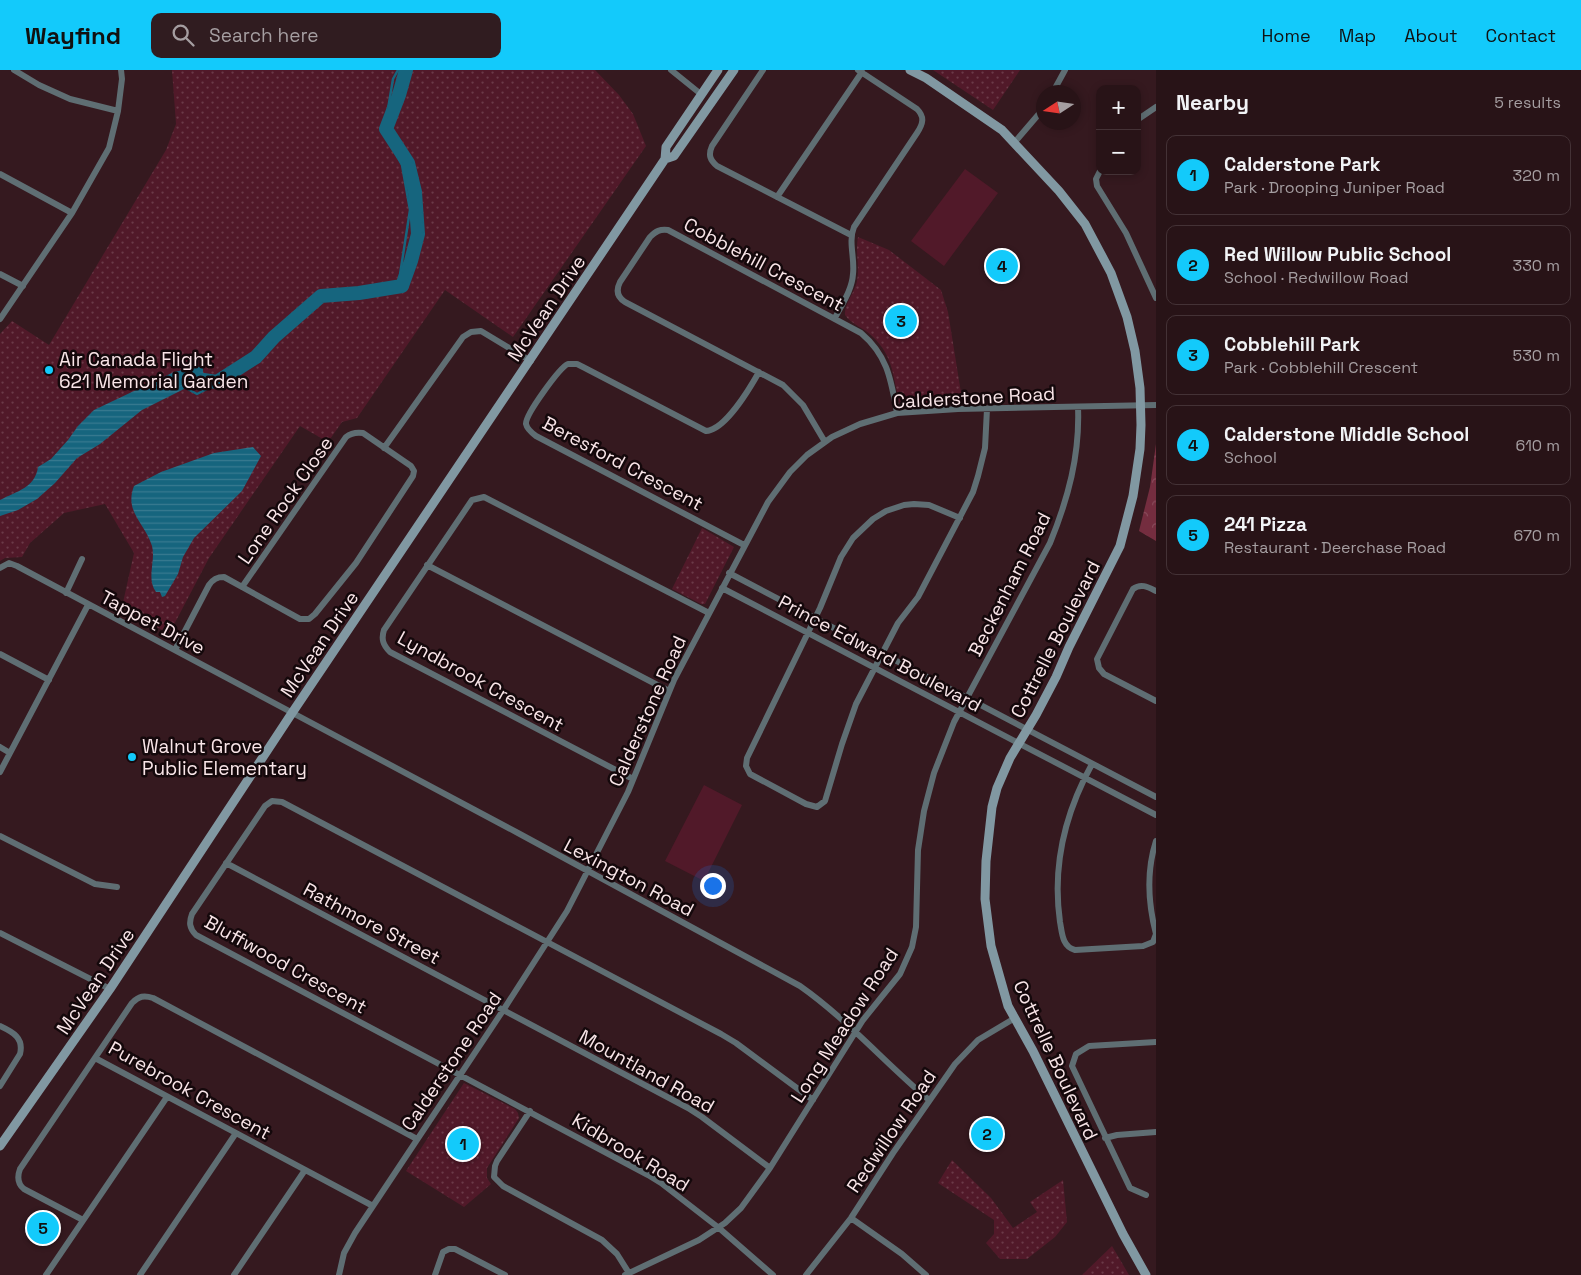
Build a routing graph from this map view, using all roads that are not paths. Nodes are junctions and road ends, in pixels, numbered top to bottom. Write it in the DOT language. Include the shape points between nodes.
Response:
graph roads {
  1 [pos="14,70"];
  2 [pos="121,70"];
  3 [pos="671,70"];
  4 [pos="718,70"];
  5 [pos="734,70"];
  6 [pos="762,70"];
  7 [pos="910,70"];
  8 [pos="1065,70"];
  9 [pos="860,71"];
  10 [pos="1057,85"];
  11 [pos="702,95"];
  12 [pos="1156,108"];
  13 [pos="118,112"];
  14 [pos="1036,117"];
  15 [pos="1141,117"];
  16 [pos="1014,143"];
  17 [pos="665,159"];
  18 [pos="0,174"];
  19 [pos="1098,175"];
  20 [pos="778,197"];
  21 [pos="72,213"];
  22 [pos="851,235"];
  23 [pos="0,274"];
  24 [pos="23,286"];
  25 [pos="1156,298"];
  26 [pos="835,318"];
  27 [pos="0,319"];
  28 [pos="531,360"];
  29 [pos="759,372"];
  30 [pos="1141,405"];
  31 [pos="1156,405"];
  32 [pos="1078,406"];
  33 [pos="987,409"];
  34 [pos="897,413"];
  35 [pos="825,442"];
  36 [pos="384,448"];
  37 [pos="960,518"];
  38 [pos="744,545"];
  39 [pos="82,559"];
  40 [pos="428,565"];
  41 [pos="0,568"];
  42 [pos="729,573"];
  43 [pos="242,587"];
  44 [pos="722,588"];
  45 [pos="1156,591"];
  46 [pos="66,594"];
  47 [pos="88,605"];
  48 [pos="709,613"];
  49 [pos="815,618"];
  50 [pos="808,632"];
  51 [pos="175,650"];
  52 [pos="882,653"];
  53 [pos="0,654"];
  54 [pos="874,667"];
  55 [pos="49,680"];
  56 [pos="669,692"];
  57 [pos="967,698"];
  58 [pos="1156,701"];
  59 [pos="960,712"];
  60 [pos="292,713"];
  61 [pos="1027,729"];
  62 [pos="1019,743"];
  63 [pos="0,748"];
  64 [pos="10,753"];
  65 [pos="1092,764"];
  66 [pos="0,772"];
  67 [pos="1085,778"];
  68 [pos="633,779"];
  69 [pos="1156,797"];
  70 [pos="1156,815"];
  71 [pos="0,836"];
  72 [pos="1156,841"];
  73 [pos="226,863"];
  74 [pos="587,872"];
  75 [pos="117,887"];
  76 [pos="0,933"];
  77 [pos="1156,934"];
  78 [pos="548,942"];
  79 [pos="110,989"];
  80 [pos="504,1010"];
  81 [pos="1015,1018"];
  82 [pos="0,1026"];
  83 [pos="856,1032"];
  84 [pos="1156,1042"];
  85 [pos="95,1058"];
  86 [pos="460,1074"];
  87 [pos="0,1086"];
  88 [pos="167,1097"];
  89 [pos="813,1100"];
  90 [pos="929,1100"];
  91 [pos="530,1111"];
  92 [pos="1156,1132"];
  93 [pos="236,1133"];
  94 [pos="1105,1138"];
  95 [pos="417,1139"];
  96 [pos="0,1146"];
  97 [pos="770,1168"];
  98 [pos="304,1170"];
  99 [pos="1146,1196"];
  100 [pos="373,1206"];
  101 [pos="851,1218"];
  102 [pos="83,1220"];
  103 [pos="719,1228"];
  104 [pos="627,1274"];
  105 [pos="46,1275"];
  106 [pos="140,1275"];
  107 [pos="234,1275"];
  108 [pos="339,1275"];
  109 [pos="435,1275"];
  110 [pos="505,1275"];
  111 [pos="773,1275"];
  112 [pos="806,1275"];
  113 [pos="926,1275"];
  114 [pos="1146,1275"];
  1 -- 13 [label="street" via="70,99"];
  2 -- 13 [label="street"];
  3 -- 11 [label="street"];
  4 -- 11 [label="main road, McVean Drive"];
  5 -- 17 [label="main road, McVean Drive" via="674,156"];
  6 -- 20 [label="street" via="712,146 710,156 717,166"];
  7 -- 16 [label="main road, Cottrelle Boulevard" via="986,118"];
  8 -- 10 [label="street"];
  9 -- 20 [label="street"];
  9 -- 22 [label="street" via="917,109 923,122 860,216"];
  11 -- 17 [label="main road, McVean Drive" via="666,148"];
  12 -- 15 [label="street"];
  13 -- 21 [label="street" via="109,148"];
  14 -- 16 [label="street"];
  16 -- 30 [label="main road, Cottrelle Boulevard" via="1068,202 1103,256 1133,338"];
  17 -- 28 [label="main road, McVean Drive"];
  18 -- 21 [label="street"];
  19 -- 25 [label="street" via="1097,186 1126,234"];
  20 -- 22 [label="street"];
  21 -- 24 [label="street"];
  22 -- 26 [label="street" via="852,280"];
  23 -- 24 [label="street"];
  24 -- 27 [label="street"];
  26 -- 29 [label="street, Cobblehill Crescent" via="668,230 656,231 620,282 619,297"];
  26 -- 34 [label="street, Cobblehill Crescent" via="870,340 881,354 890,376"];
  28 -- 36 [label="street" via="481,331 471,332 463,337"];
  28 -- 60 [label="main road, McVean Drive"];
  29 -- 35 [label="street, Cobblehill Crescent" via="795,396"];
  29 -- 38 [label="street, Beresford Crescent" via="720,425 706,431 583,367 568,364 560,370 526,422 536,436"];
  30 -- 31 [label="street, Calderstone Road"];
  30 -- 32 [label="street, Calderstone Road"];
  30 -- 61 [label="main road, Cottrelle Boulevard" via="1137,470 1120,546"];
  32 -- 33 [label="street, Calderstone Road"];
  32 -- 57 [label="street, Beckenham Road" via="1073,472 1057,525"];
  33 -- 34 [label="street, Calderstone Road"];
  33 -- 37 [label="street" via="982,463"];
  34 -- 35 [label="street, Calderstone Road" via="860,424"];
  35 -- 38 [label="street, Calderstone Road" via="782,481"];
  36 -- 43 [label="street, Lone Rock Close" via="363,433 346,437"];
  36 -- 43 [label="street, Lone Rock Close" via="411,466 413,476 356,563 315,614 309,619 300,619"];
  37 -- 49 [label="street" via="935,506 914,504 893,509 873,520 847,546"];
  37 -- 52 [label="street" via="918,597 898,623"];
  38 -- 42 [label="street, Calderstone Road"];
  39 -- 46 [label="street"];
  40 -- 48 [label="street, Lyndbrook Crescent" via="472,500 488,497"];
  40 -- 56 [label="street"];
  40 -- 68 [label="street, Lyndbrook Crescent" via="384,630 382,636 386,648"];
  41 -- 46 [label="street, Tappet Drive" via="9,563 17,566"];
  42 -- 44 [label="street, Calderstone Road"];
  42 -- 49 [label="street, Prince Edward Boulevard"];
  43 -- 51 [label="street, Lone Rock Close" via="224,577 215,578"];
  44 -- 48 [label="street, Calderstone Road"];
  44 -- 50 [label="street, Prince Edward Boulevard"];
  45 -- 58 [label="street" via="1145,586 1133,589 1099,652 1097,662 1104,674"];
  46 -- 47 [label="street, Tappet Drive"];
  47 -- 51 [label="street, Tappet Drive"];
  47 -- 55 [label="street"];
  48 -- 56 [label="street, Calderstone Road"];
  49 -- 50 [label="street"];
  49 -- 52 [label="street, Prince Edward Boulevard"];
  50 -- 54 [label="street, Prince Edward Boulevard"];
  50 -- 54 [label="street" via="747,758 746,766 753,776 806,804 822,805 828,796 851,717"];
  51 -- 60 [label="street, Tappet Drive"];
  52 -- 54 [label="street"];
  52 -- 57 [label="street, Prince Edward Boulevard"];
  53 -- 55 [label="street"];
  54 -- 59 [label="street, Prince Edward Boulevard"];
  55 -- 64 [label="street"];
  56 -- 68 [label="street, Calderstone Road"];
  57 -- 59 [label="street, Beckenham Road"];
  57 -- 61 [label="street, Prince Edward Boulevard"];
  59 -- 62 [label="street, Prince Edward Boulevard"];
  59 -- 83 [label="street, Long Meadow Road" via="934,773 924,811 912,947 900,974"];
  60 -- 74 [label="street, Lexington Road"];
  60 -- 79 [label="main road, McVean Drive"];
  61 -- 62 [label="main road, Cottrelle Boulevard"];
  61 -- 65 [label="street, Prince Edward Boulevard"];
  62 -- 67 [label="street, Prince Edward Boulevard"];
  62 -- 81 [label="main road, Cottrelle Boulevard" via="1005,769 992,807 985,877 991,946 1008,1006"];
  63 -- 64 [label="street"];
  64 -- 66 [label="street"];
  65 -- 67 [label="street"];
  65 -- 69 [label="street, Prince Edward Boulevard"];
  67 -- 70 [label="street, Prince Edward Boulevard"];
  67 -- 77 [label="street" via="1072,807 1060,854 1058,897 1065,944 1075,950 1143,946 1153,942"];
  68 -- 74 [label="street, Calderstone Road"];
  71 -- 75 [label="street" via="95,884"];
  72 -- 77 [label="street" via="1149,888"];
  73 -- 78 [label="street, Bluffwood Crescent" via="265,806 279,801"];
  73 -- 80 [label="street, Rathmore Street"];
  73 -- 86 [label="street, Bluffwood Crescent" via="192,914 190,925 196,935"];
  74 -- 78 [label="street, Calderstone Road"];
  74 -- 83 [label="street, Lexington Road" via="800,986"];
  76 -- 79 [label="street"];
  78 -- 80 [label="street, Calderstone Road"];
  78 -- 89 [label="street, Bluffwood Crescent" via="736,1043"];
  79 -- 96 [label="main road, McVean Drive"];
  80 -- 86 [label="street, Calderstone Road"];
  80 -- 97 [label="street, Mountland Road" via="688,1108"];
  81 -- 90 [label="street, Redwillow Road" via="969,1048"];
  81 -- 114 [label="main road, Cottrelle Boulevard" via="1122,1234"];
  82 -- 87 [label="street" via="16,1034 22,1049"];
  83 -- 89 [label="street, Long Meadow Road"];
  83 -- 90 [label="street, Lexington Road"];
  84 -- 94 [label="street" via="1089,1046 1073,1059 1074,1074"];
  85 -- 88 [label="street, Purebrook Crescent"];
  85 -- 95 [label="street, Purebrook Crescent" via="132,1003 147,996"];
  85 -- 102 [label="street" via="20,1169 18,1177 24,1189"];
  86 -- 91 [label="street, Kidbrook Road"];
  86 -- 95 [label="street, Calderstone Road"];
  88 -- 93 [label="street, Purebrook Crescent"];
  88 -- 102 [label="street"];
  89 -- 97 [label="street, Long Meadow Road"];
  90 -- 101 [label="street, Redwillow Road"];
  91 -- 103 [label="street, Kidbrook Road" via="661,1183"];
  91 -- 104 [label="street" via="497,1161 494,1177 503,1186 602,1240 617,1254"];
  92 -- 94 [label="street"];
  93 -- 98 [label="street, Purebrook Crescent"];
  93 -- 106 [label="street"];
  94 -- 99 [label="street" via="1130,1188"];
  95 -- 100 [label="street, Calderstone Road"];
  97 -- 103 [label="street, Long Meadow Road" via="741,1208"];
  98 -- 100 [label="street, Purebrook Crescent"];
  98 -- 107 [label="street"];
  100 -- 108 [label="street, Calderstone Road" via="344,1253"];
  101 -- 112 [label="street, Redwillow Road"];
  101 -- 113 [label="street"];
  102 -- 105 [label="street"];
  103 -- 104 [label="street, Long Meadow Road"];
  103 -- 111 [label="street, Kidbrook Road"];
  109 -- 110 [label="street" via="443,1252 454,1249"];
}
